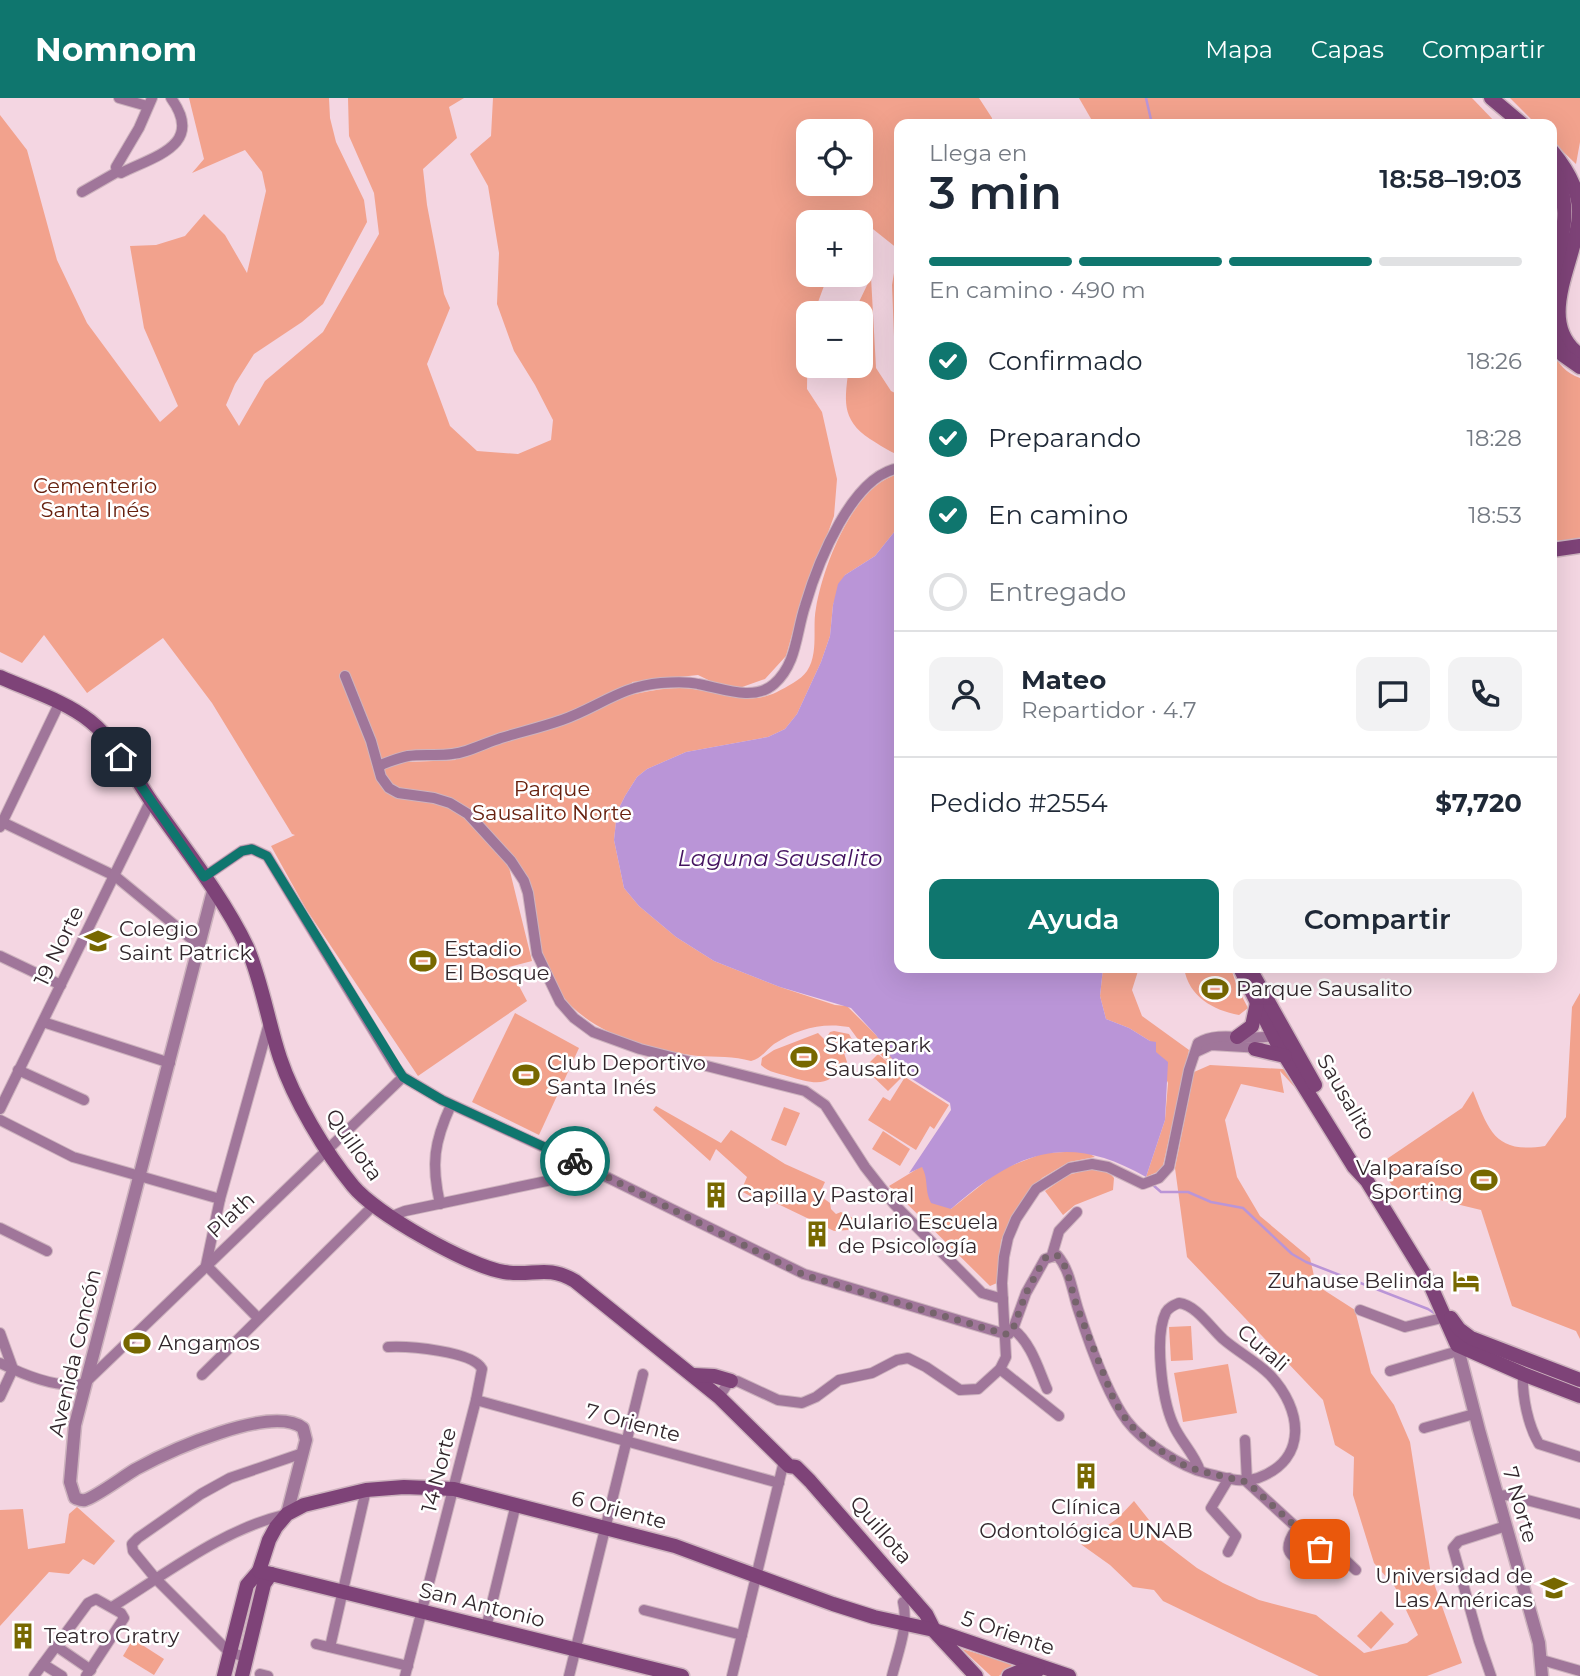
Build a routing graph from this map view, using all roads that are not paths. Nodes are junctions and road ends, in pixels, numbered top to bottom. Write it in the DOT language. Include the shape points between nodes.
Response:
graph roads {
  1 [pos="119,98"];
  2 [pos="171,98"];
  3 [pos="1490,98"];
  4 [pos="150,102"];
  5 [pos="1507,119"];
  6 [pos="1516,119"];
  7 [pos="1557,159"];
  8 [pos="117,172"];
  9 [pos="1557,177"];
  10 [pos="82,192"];
  11 [pos="1564,202"];
  12 [pos="1580,216"];
  13 [pos="1564,225"];
  14 [pos="1557,256"];
  15 [pos="1557,345"];
  16 [pos="1580,355"];
  17 [pos="1580,367"];
  18 [pos="894,470"];
  19 [pos="1580,546"];
  20 [pos="1557,549"];
  21 [pos="345,676"];
  22 [pos="0,677"];
  23 [pos="59,704"];
  24 [pos="379,767"];
  25 [pos="150,800"];
  26 [pos="1,823"];
  27 [pos="116,876"];
  28 [pos="204,877"];
  29 [pos="213,891"];
  30 [pos="200,946"];
  31 [pos="0,956"];
  32 [pos="1242,973"];
  33 [pos="1252,973"];
  34 [pos="61,985"];
  35 [pos="1257,1003"];
  36 [pos="43,1022"];
  37 [pos="269,1023"];
  38 [pos="1237,1037"];
  39 [pos="1279,1038"];
  40 [pos="1255,1049"];
  41 [pos="1196,1052"];
  42 [pos="1286,1056"];
  43 [pos="170,1063"];
  44 [pos="18,1070"];
  45 [pos="403,1077"];
  46 [pos="84,1100"];
  47 [pos="452,1105"];
  48 [pos="0,1109"];
  49 [pos="0,1120"];
  50 [pos="328,1150"];
  51 [pos="574,1161"];
  52 [pos="138,1176"];
  53 [pos="1367,1181"];
  54 [pos="220,1199"];
  55 [pos="440,1204"];
  56 [pos="374,1205"];
  57 [pos="1077,1212"];
  58 [pos="390,1217"];
  59 [pos="0,1228"];
  60 [pos="47,1251"];
  61 [pos="1052,1255"];
  62 [pos="206,1265"];
  63 [pos="1003,1299"];
  64 [pos="1360,1310"];
  65 [pos="1443,1312"];
  66 [pos="258,1318"];
  67 [pos="1009,1331"];
  68 [pos="0,1334"];
  69 [pos="1471,1338"];
  70 [pos="388,1347"];
  71 [pos="1458,1348"];
  72 [pos="0,1363"];
  73 [pos="13,1369"];
  74 [pos="1000,1369"];
  75 [pos="1390,1370"];
  76 [pos="643,1374"];
  77 [pos="1523,1374"];
  78 [pos="202,1375"];
  79 [pos="693,1375"];
  80 [pos="1580,1380"];
  81 [pos="731,1381"];
  82 [pos="85,1383"];
  83 [pos="1047,1389"];
  84 [pos="1580,1396"];
  85 [pos="0,1397"];
  86 [pos="719,1397"];
  87 [pos="477,1400"];
  88 [pos="1474,1414"];
  89 [pos="1059,1416"];
  90 [pos="1424,1428"];
  91 [pos="1245,1440"];
  92 [pos="627,1441"];
  93 [pos="303,1453"];
  94 [pos="1580,1457"];
  95 [pos="787,1463"];
  96 [pos="1200,1471"];
  97 [pos="1229,1478"];
  98 [pos="1247,1482"];
  99 [pos="779,1483"];
  100 [pos="454,1489"];
  101 [pos="366,1490"];
  102 [pos="1497,1496"];
  103 [pos="516,1504"];
  104 [pos="287,1514"];
  105 [pos="1580,1514"];
  106 [pos="1506,1526"];
  107 [pos="606,1528"];
  108 [pos="1297,1529"];
  109 [pos="1320,1549"];
  110 [pos="1228,1552"];
  111 [pos="1356,1570"];
  112 [pos="265,1573"];
  113 [pos="757,1576"];
  114 [pos="156,1579"];
  115 [pos="343,1592"];
  116 [pos="903,1602"];
  117 [pos="112,1607"];
  118 [pos="644,1610"];
  119 [pos="423,1612"];
  120 [pos="905,1624"];
  121 [pos="486,1628"];
  122 [pos="934,1630"];
  123 [pos="742,1635"];
  124 [pos="316,1644"];
  125 [pos="55,1646"];
  126 [pos="330,1647"];
  127 [pos="575,1650"];
  128 [pos="229,1652"];
  129 [pos="247,1657"];
  130 [pos="1542,1660"];
  131 [pos="43,1664"];
  132 [pos="1050,1670"];
  133 [pos="407,1671"];
  134 [pos="1580,1671"];
  135 [pos="89,1673"];
  136 [pos="34,1676"];
  137 [pos="62,1676"];
  138 [pos="224,1676"];
  139 [pos="242,1676"];
  140 [pos="569,1676"];
  141 [pos="682,1676"];
  142 [pos="732,1676"];
  143 [pos="892,1676"];
  144 [pos="976,1676"];
  145 [pos="1009,1676"];
  146 [pos="1069,1676"];
  147 [pos="1491,1676"];
  148 [pos="1542,1676"];
  1 -- 4 [label="street"];
  2 -- 8 [label="street" via="182,135 168,149"];
  3 -- 5 [label="main road"];
  3 -- 6 [label="main road"];
  4 -- 8 [label="street"];
  7 -- 12 [label="main road" via="1575,188"];
  8 -- 10 [label="street"];
  9 -- 11 [label="main road"];
  11 -- 12 [label="street"];
  11 -- 13 [label="main road"];
  12 -- 13 [label="street"];
  12 -- 16 [label="main road" via="1560,299 1559,324 1570,347"];
  13 -- 14 [label="main road"];
  15 -- 17 [label="main road"];
  18 -- 24 [label="street" via="879,474 862,489 845,514 805,604 790,663 771,687 742,693 680,682 640,686 564,720 463,752 409,756"];
  19 -- 20 [label="main road"];
  21 -- 24 [label="street"];
  22 -- 23 [label="main road, Quillota"];
  23 -- 25 [label="main road, Quillota" via="97,727"];
  23 -- 26 [label="street"];
  24 -- 63 [label="street" via="388,788 450,803 468,814 511,861 528,893 537,954 560,1002 574,1018 593,1032 640,1049 805,1091 825,1105 894,1204 982,1293"];
  25 -- 27 [label="street, 19 Norte"];
  25 -- 28 [label="main road, Quillota"];
  26 -- 27 [label="street"];
  27 -- 30 [label="street"];
  27 -- 34 [label="street, 19 Norte"];
  28 -- 29 [label="main road, Quillota"];
  28 -- 45 [label="street" via="242,851 252,849 267,856"];
  29 -- 30 [label="street, Avenida Concón"];
  29 -- 37 [label="main road, Quillota" via="247,947"];
  30 -- 43 [label="street, Avenida Concón"];
  31 -- 34 [label="street"];
  32 -- 35 [label="main road"];
  33 -- 39 [label="main road"];
  34 -- 36 [label="street, 19 Norte"];
  35 -- 38 [label="main road" via="1252,1026"];
  35 -- 39 [label="main road"];
  36 -- 43 [label="street"];
  36 -- 44 [label="street, 19 Norte"];
  37 -- 50 [label="main road, Quillota" via="292,1086"];
  37 -- 54 [label="street"];
  38 -- 39 [label="street"];
  38 -- 41 [label="street" via="1205,1039"];
  39 -- 40 [label="street"];
  39 -- 42 [label="main road, Sausalito"];
  39 -- 53 [label="main road, Sausalito" via="1361,1163"];
  40 -- 41 [label="street" via="1211,1045"];
  40 -- 42 [label="main road"];
  41 -- 63 [label="street" via="1169,1167 1150,1182 1092,1164 1070,1168 1036,1189 1008,1238"];
  42 -- 53 [label="main road, Sausalito"];
  43 -- 52 [label="street, Avenida Concón"];
  44 -- 46 [label="street"];
  44 -- 48 [label="street, 19 Norte"];
  45 -- 47 [label="street"];
  45 -- 50 [label="street, Plath"];
  47 -- 51 [label="street"];
  47 -- 55 [label="street" via="434,1157"];
  49 -- 52 [label="street" via="73,1157"];
  50 -- 56 [label="main road, Quillota" via="354,1187"];
  50 -- 62 [label="street, Plath"];
  51 -- 55 [label="street" via="561,1178"];
  51 -- 67 [label="street" via="804,1275"];
  52 -- 54 [label="street"];
  52 -- 82 [label="street, Avenida Concón"];
  53 -- 65 [label="main road, Sausalito"];
  54 -- 62 [label="street"];
  55 -- 58 [label="street"];
  56 -- 58 [label="main road, Quillota"];
  56 -- 66 [label="street"];
  57 -- 61 [label="street" via="1059,1231"];
  58 -- 79 [label="main road, Quillota" via="494,1269 562,1274"];
  59 -- 60 [label="street"];
  61 -- 67 [label="street" via="1035,1273"];
  61 -- 96 [label="street" via="1066,1268 1124,1417 1164,1453"];
  62 -- 66 [label="street"];
  62 -- 82 [label="street, Plath"];
  63 -- 67 [label="street"];
  64 -- 65 [label="street" via="1405,1327"];
  65 -- 69 [label="main road, Sausalito"];
  65 -- 71 [label="main road, Sausalito"];
  66 -- 78 [label="street"];
  67 -- 74 [label="street"];
  67 -- 83 [label="street" via="1022,1336"];
  68 -- 73 [label="street"];
  69 -- 71 [label="street" via="1463,1339"];
  69 -- 80 [label="main road"];
  70 -- 87 [label="street, 14 Norte" via="416,1346 476,1361 482,1371"];
  71 -- 75 [label="street"];
  71 -- 77 [label="main road"];
  71 -- 88 [label="street, 7 Norte"];
  72 -- 73 [label="street"];
  73 -- 82 [label="street" via="68,1386"];
  73 -- 85 [label="street"];
  74 -- 81 [label="street" via="978,1388 966,1391 918,1362 897,1360 879,1371 839,1380 816,1397 794,1404"];
  74 -- 89 [label="street"];
  76 -- 92 [label="street"];
  77 -- 84 [label="main road"];
  77 -- 94 [label="street" via="1522,1388 1539,1444"];
  79 -- 81 [label="main road"];
  79 -- 86 [label="main road, Quillota"];
  81 -- 86 [label="street"];
  82 -- 93 [label="street, Avenida Concón" via="70,1465 75,1498 87,1499 139,1467 243,1426 295,1422 303,1428"];
  86 -- 95 [label="main road, Quillota"];
  87 -- 92 [label="street, 7 Oriente"];
  87 -- 100 [label="street, 14 Norte"];
  88 -- 90 [label="street"];
  88 -- 102 [label="street, 7 Norte"];
  91 -- 98 [label="street"];
  92 -- 99 [label="street, 7 Oriente"];
  92 -- 107 [label="street"];
  93 -- 104 [label="street, Avenida Concón"];
  93 -- 114 [label="street" via="230,1478 138,1538 133,1551"];
  95 -- 99 [label="street"];
  95 -- 116 [label="main road, Quillota"];
  95 -- 122 [label="main road, Quillota" via="828,1501 926,1614"];
  96 -- 97 [label="street"];
  96 -- 98 [label="street, Curali" via="1173,1424 1162,1388 1162,1327 1168,1309 1179,1303 1193,1307 1221,1337 1267,1371 1282,1392 1294,1425 1293,1451 1277,1469"];
  97 -- 98 [label="street"];
  97 -- 110 [label="street" via="1211,1508 1237,1536"];
  98 -- 108 [label="street"];
  99 -- 113 [label="street"];
  100 -- 101 [label="main road, 6 Oriente"];
  100 -- 103 [label="main road, 6 Oriente"];
  100 -- 119 [label="street, 14 Norte"];
  101 -- 104 [label="main road, 6 Oriente" via="323,1499"];
  101 -- 115 [label="street"];
  102 -- 105 [label="street"];
  102 -- 106 [label="street, 7 Norte"];
  103 -- 107 [label="main road, 6 Oriente"];
  103 -- 121 [label="street"];
  104 -- 112 [label="main road" via="269,1540"];
  104 -- 114 [label="street" via="261,1520 223,1538"];
  106 -- 130 [label="street, 7 Norte"];
  106 -- 147 [label="street" via="1459,1541 1453,1548"];
  107 -- 113 [label="main road, 6 Oriente" via="675,1546"];
  107 -- 127 [label="street"];
  108 -- 109 [label="street"];
  108 -- 109 [label="street" via="1287,1544 1292,1555 1307,1565"];
  109 -- 111 [label="street" via="1336,1551"];
  112 -- 115 [label="main road, San Antonio"];
  112 -- 128 [label="main road" via="247,1585"];
  112 -- 129 [label="main road"];
  113 -- 120 [label="main road, 6 Oriente"];
  113 -- 123 [label="street"];
  114 -- 117 [label="street"];
  114 -- 128 [label="street"];
  115 -- 119 [label="main road, San Antonio"];
  115 -- 126 [label="street"];
  116 -- 120 [label="street"];
  116 -- 122 [label="main road, Quillota"];
  117 -- 125 [label="street" via="100,1600 90,1601"];
  117 -- 135 [label="street" via="123,1621"];
  118 -- 123 [label="street"];
  119 -- 121 [label="main road, San Antonio"];
  119 -- 133 [label="street, 14 Norte"];
  120 -- 122 [label="main road, 6 Oriente"];
  120 -- 143 [label="street"];
  121 -- 127 [label="main road, San Antonio"];
  122 -- 132 [label="main road, 5 Oriente"];
  122 -- 144 [label="main road, Quillota"];
  123 -- 142 [label="street"];
  124 -- 126 [label="street"];
  125 -- 131 [label="street"];
  125 -- 135 [label="street"];
  126 -- 133 [label="street"];
  127 -- 140 [label="street"];
  127 -- 141 [label="main road, San Antonio"];
  128 -- 129 [label="street"];
  128 -- 138 [label="main road"];
  129 -- 139 [label="main road"];
  130 -- 134 [label="street"];
  130 -- 148 [label="street, 7 Norte"];
  131 -- 136 [label="street"];
  131 -- 137 [label="street"];
  132 -- 145 [label="main road" via="1023,1670"];
  132 -- 146 [label="main road, 5 Oriente"];
}
